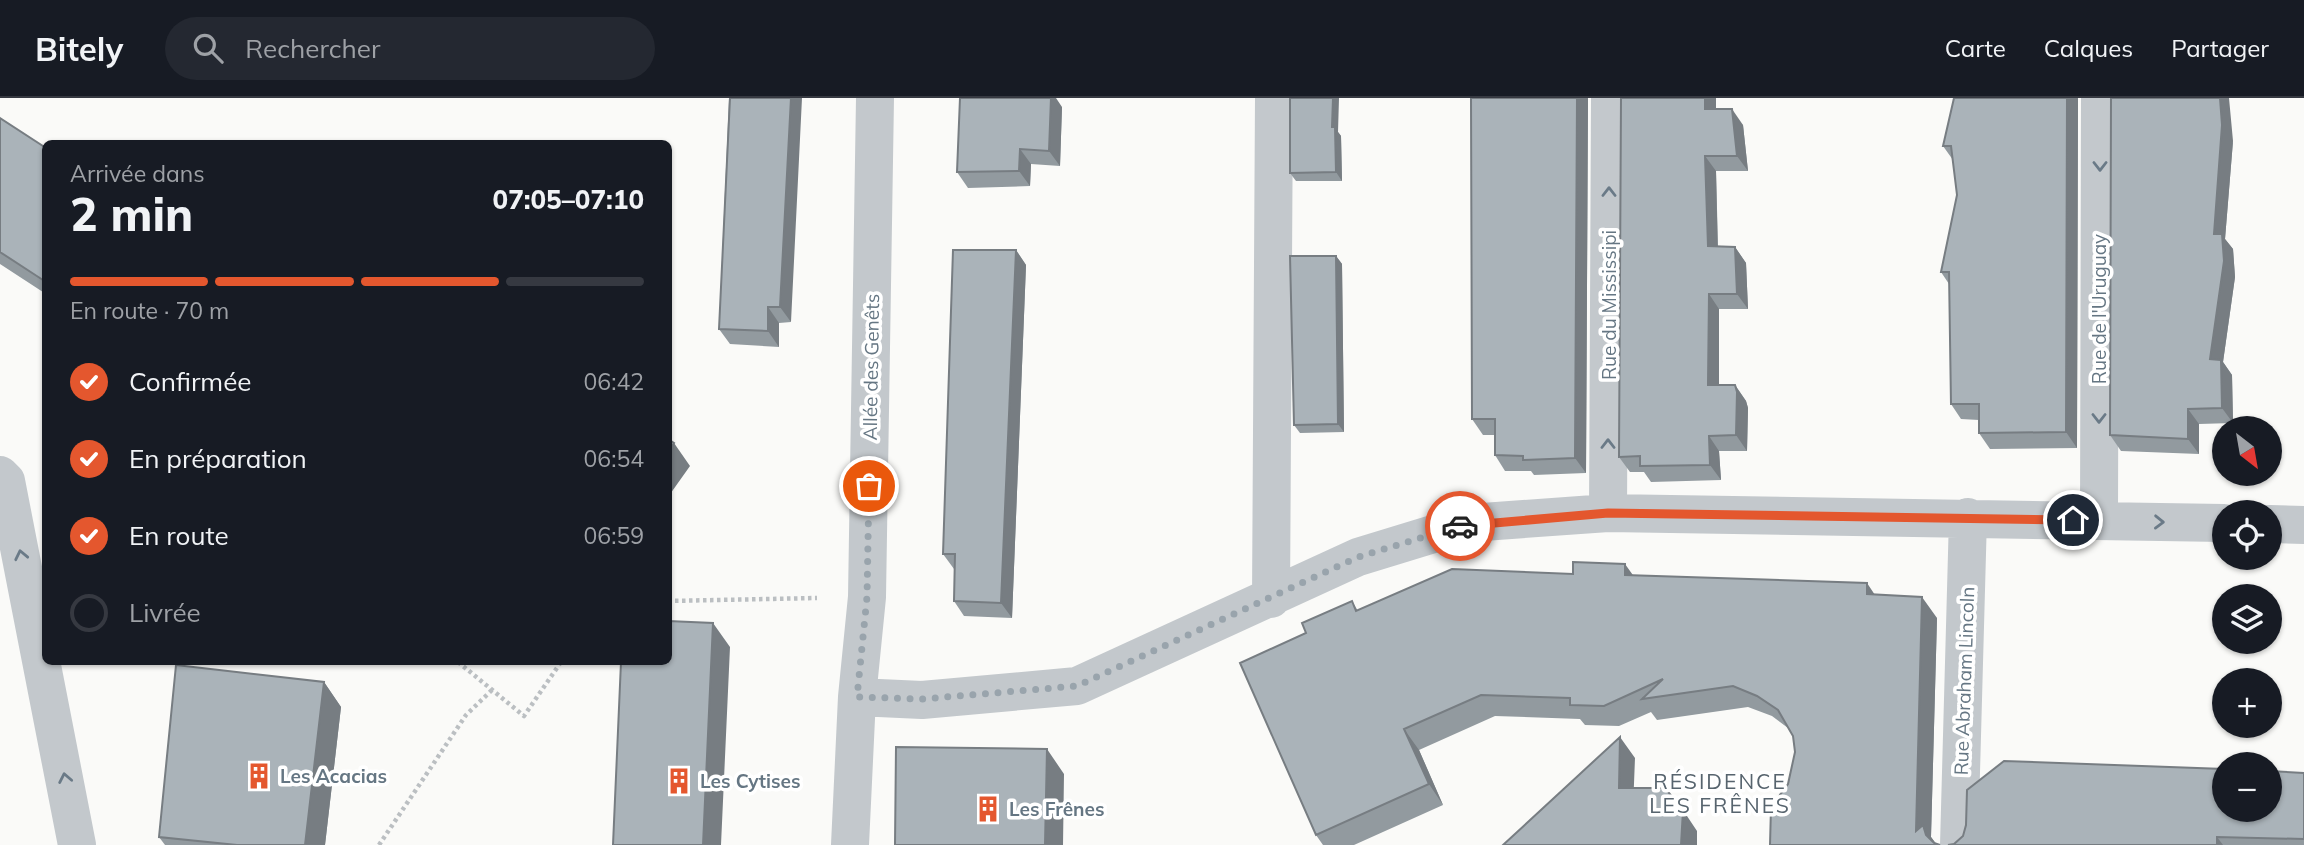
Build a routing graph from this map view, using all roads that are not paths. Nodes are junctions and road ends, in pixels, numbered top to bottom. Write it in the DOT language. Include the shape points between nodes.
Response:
graph roads {
  1 [pos="876,98"];
  2 [pos="1274,98"];
  3 [pos="1610,98"];
  4 [pos="2100,98"];
  5 [pos="0,475"];
  6 [pos="1608,513"];
  7 [pos="1968,517"];
  8 [pos="2099,521"];
  9 [pos="2212,523"];
  10 [pos="2282,524"];
  11 [pos="2304,525"];
  12 [pos="1271,599"];
  13 [pos="857,697"];
  14 [pos="77,845"];
  15 [pos="850,845"];
  16 [pos="1959,845"];
  1 -- 13 [label="street, Allée des Genêts" via="867,597"];
  2 -- 12 [label="street"];
  6 -- 3 [label="street, Rue du Mississipi, one-way"];
  4 -- 8 [label="street, Rue de l'Uruguay, one-way"];
  14 -- 5 [label="street, one-way" via="6,481"];
  6 -- 7 [label="street"];
  6 -- 12 [label="street" via="1469,523 1358,557"];
  7 -- 8 [label="street"];
  7 -- 16 [label="street, Rue Abraham Lincoln"];
  8 -- 9 [label="street, one-way"];
  10 -- 11 [label="street"];
  12 -- 13 [label="street" via="1077,686 922,699"];
  13 -- 15 [label="street, Allée des Genêts"];
}
